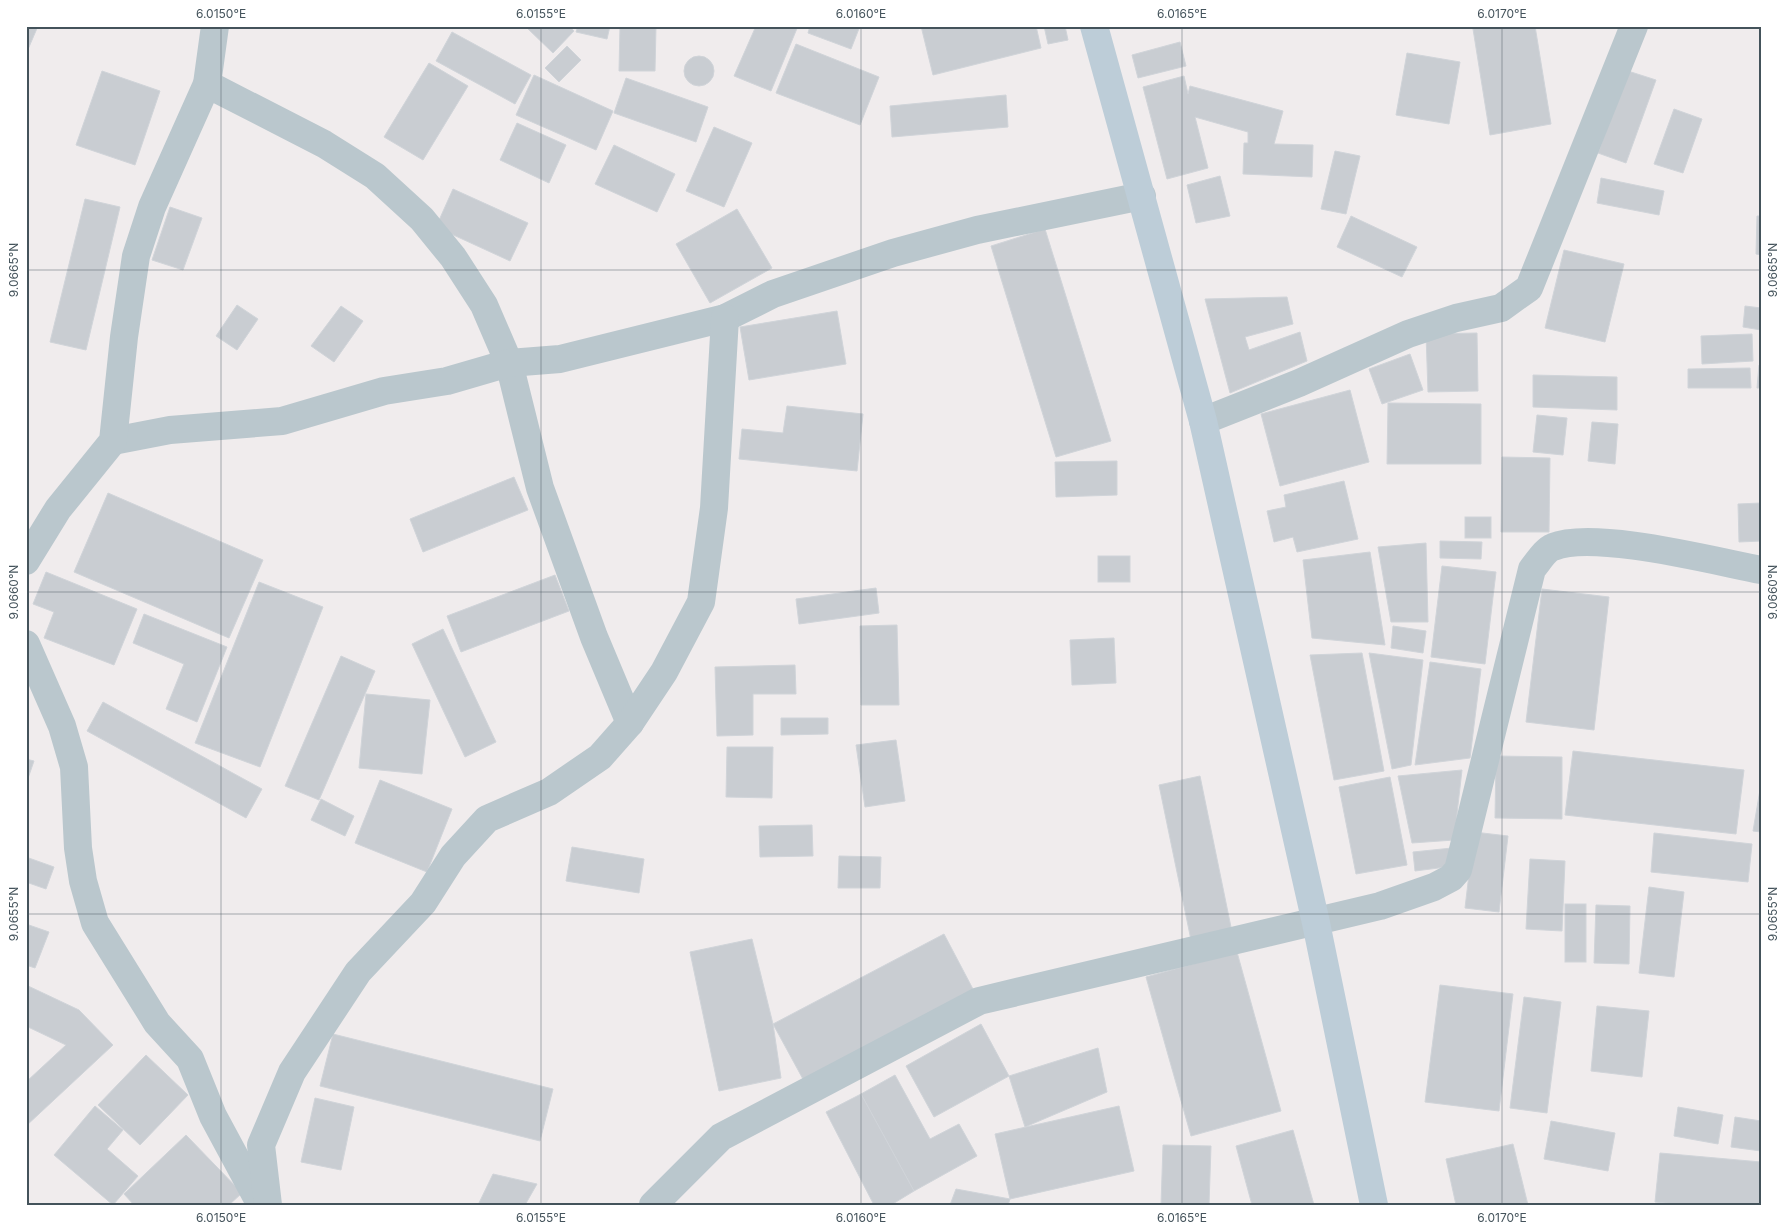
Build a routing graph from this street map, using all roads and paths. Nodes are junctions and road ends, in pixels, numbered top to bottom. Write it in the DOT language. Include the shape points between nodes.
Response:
graph roads {
  1 [pos="215,26"];
  2 [pos="1094,26"];
  3 [pos="1634,26"];
  4 [pos="207,84"];
  5 [pos="1142,196"];
  6 [pos="725,318"];
  7 [pos="509,363"];
  8 [pos="1204,421"];
  9 [pos="113,441"];
  10 [pos="26,561"];
  11 [pos="1761,570"];
  12 [pos="26,644"];
  13 [pos="630,724"];
  14 [pos="1316,922"];
  15 [pos="261,1205"];
  16 [pos="268,1205"];
  17 [pos="652,1205"];
  18 [pos="1374,1205"];
  1 -- 4 [label="street"];
  2 -- 5 [label="street"];
  3 -- 8 [label="street" via="1529,288 1501,308 1408,334"];
  4 -- 7 [label="street" via="361,166 422,219 454,257 484,305"];
  4 -- 9 [label="street" via="152,207 136,256"];
  5 -- 6 [label="street" via="977,230 893,253 773,294"];
  5 -- 8 [label="street"];
  6 -- 7 [label="street" via="560,359"];
  6 -- 13 [label="street" via="714,508 701,602 664,672"];
  7 -- 9 [label="street" via="447,381 384,391 282,421 170,430"];
  7 -- 13 [label="street" via="540,488 594,637"];
  8 -- 14 [label="street"];
  9 -- 10 [label="street" via="58,509"];
  11 -- 14 [label="street" via="1610,543 1568,542 1551,548 1532,569 1458,870 1434,887 1380,906"];
  12 -- 15 [label="street" via="62,726 74,767 78,848 95,923 157,1023 190,1059 213,1116"];
  13 -- 16 [label="street" via="600,757 549,792 487,820 454,856 423,903 358,972 292,1072 261,1146"];
  14 -- 17 [label="street" via="979,1001 721,1137"];
  14 -- 18 [label="street"];
}
